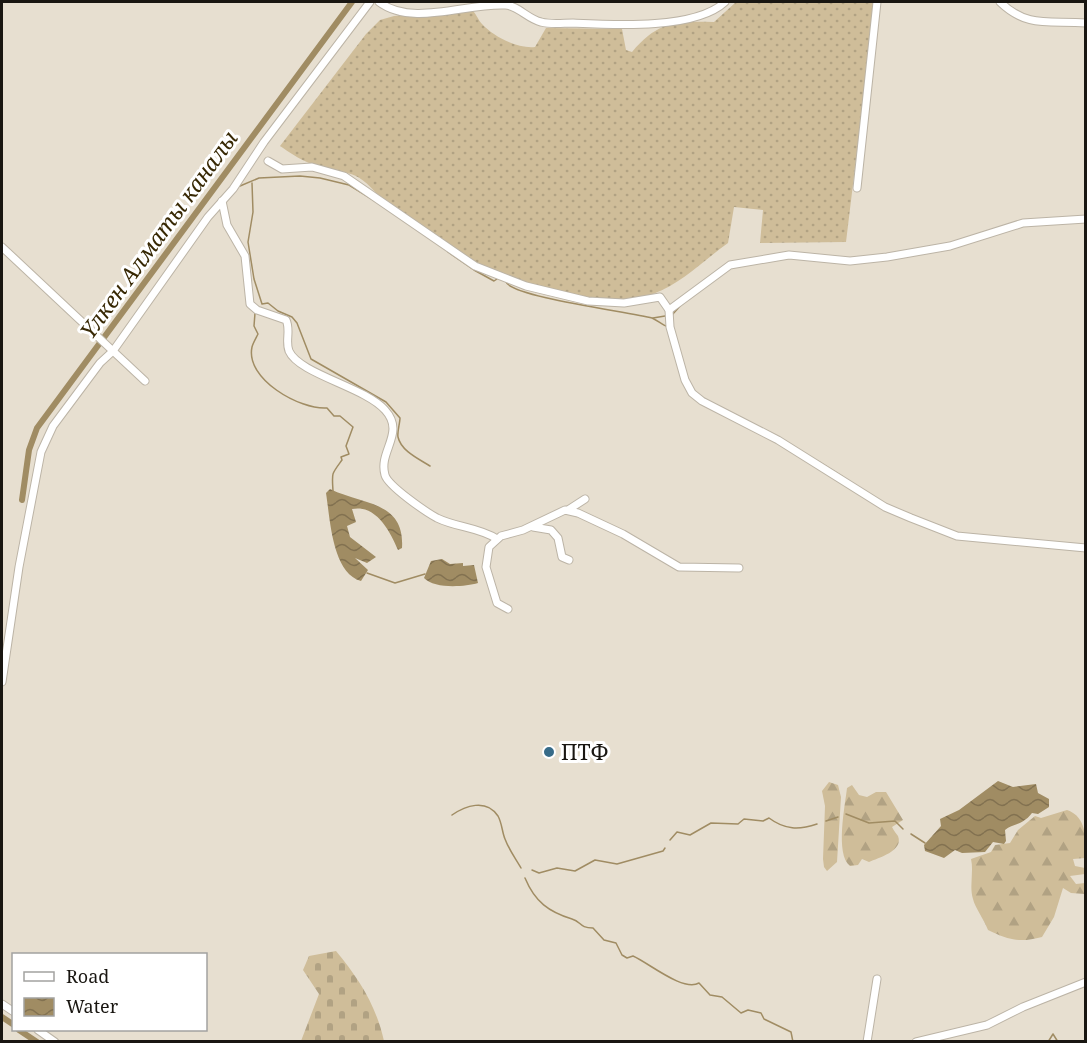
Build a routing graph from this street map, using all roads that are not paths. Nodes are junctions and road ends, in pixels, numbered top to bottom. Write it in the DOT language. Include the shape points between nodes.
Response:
graph roads {
  1 [pos="370,2"];
  2 [pos="379,2"];
  3 [pos="725,2"];
  4 [pos="877,2"];
  5 [pos="1000,2"];
  6 [pos="1086,23"];
  7 [pos="268,161"];
  8 [pos="857,188"];
  9 [pos="222,201"];
  10 [pos="208,217"];
  11 [pos="224,217"];
  12 [pos="1086,219"];
  13 [pos="2,247"];
  14 [pos="669,310"];
  15 [pos="111,349"];
  16 [pos="145,381"];
  17 [pos="585,499"];
  18 [pos="568,510"];
  19 [pos="530,526"];
  20 [pos="497,539"];
  21 [pos="1086,548"];
  22 [pos="568,560"];
  23 [pos="739,568"];
  24 [pos="508,609"];
  25 [pos="2,681"];
  26 [pos="877,979"];
  27 [pos="1086,982"];
  28 [pos="41,1031"];
  29 [pos="55,1041"];
  30 [pos="867,1041"];
  31 [pos="916,1041"];
  1 -- 9 [label="street"];
  2 -- 3 [label="street" via="414,14 508,4 542,22 621,25 698,15"];
  4 -- 8 [label="street"];
  5 -- 6 [label="street" via="1023,19"];
  7 -- 14 [label="street" via="282,169 312,167 352,180 485,271 588,302 624,303 660,297"];
  9 -- 10 [label="street"];
  9 -- 11 [label="street"];
  10 -- 11 [label="street"];
  10 -- 15 [label="street"];
  11 -- 20 [label="street" via="245,256 250,304 256,310 286,320 290,354 386,411 394,428 384,470 390,483 436,517 478,528"];
  12 -- 14 [label="street" via="1023,223 950,246 887,257 850,261 789,255 730,265"];
  13 -- 15 [label="street"];
  14 -- 21 [label="street" via="670,327 692,393 821,465 885,507 957,536"];
  15 -- 16 [label="street"];
  15 -- 25 [label="street" via="53,426 41,452"];
  17 -- 18 [label="street"];
  18 -- 19 [label="street"];
  18 -- 23 [label="street" via="623,534 680,567"];
  19 -- 20 [label="street"];
  19 -- 22 [label="street" via="551,530 558,538 562,557"];
  20 -- 24 [label="street" via="489,547 486,567 497,603"];
  26 -- 30 [label="street"];
  27 -- 31 [label="street" via="1023,1006 987,1025"];
  28 -- 29 [label="street"];
}
